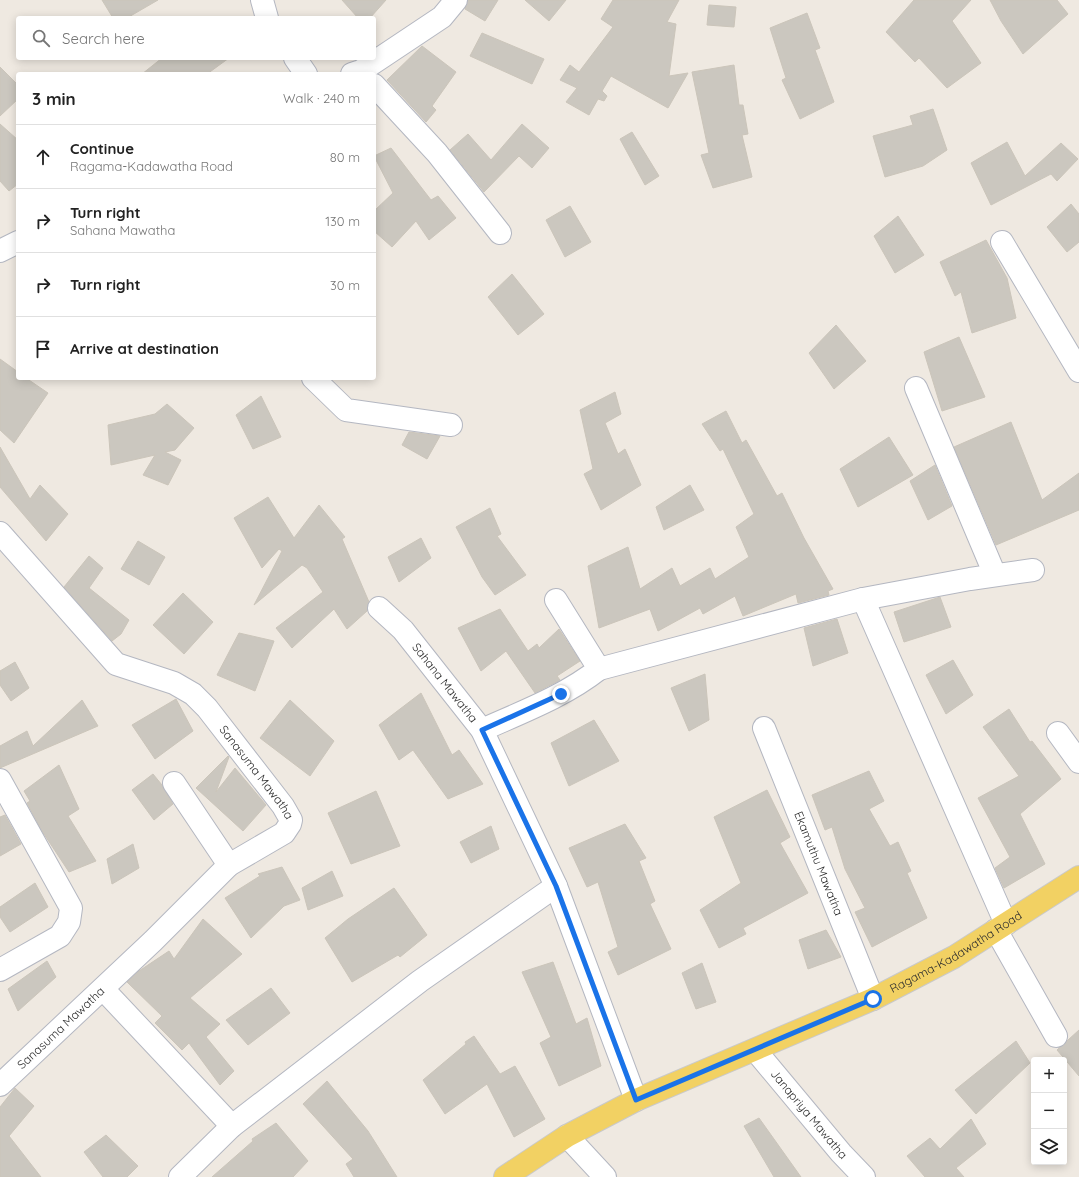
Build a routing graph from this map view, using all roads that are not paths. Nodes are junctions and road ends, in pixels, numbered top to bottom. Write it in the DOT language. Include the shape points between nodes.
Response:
graph roads {
  1 [pos="262,0"];
  2 [pos="456,0"];
  3 [pos="267,16"];
  4 [pos="296,60"];
  5 [pos="305,72"];
  6 [pos="368,72"];
  7 [pos="376,90"];
  8 [pos="500,233"];
  9 [pos="1002,242"];
  10 [pos="16,243"];
  11 [pos="0,251"];
  12 [pos="1079,371"];
  13 [pos="315,380"];
  14 [pos="916,388"];
  15 [pos="451,425"];
  16 [pos="0,533"];
  17 [pos="1032,570"];
  18 [pos="995,575"];
  19 [pos="863,599"];
  20 [pos="556,600"];
  21 [pos="379,608"];
  22 [pos="599,669"];
  23 [pos="764,728"];
  24 [pos="482,730"];
  25 [pos="1058,733"];
  26 [pos="1079,762"];
  27 [pos="0,780"];
  28 [pos="174,783"];
  29 [pos="229,865"];
  30 [pos="1079,877"];
  31 [pos="556,886"];
  32 [pos="1001,927"];
  33 [pos="0,970"];
  34 [pos="102,989"];
  35 [pos="873,999"];
  36 [pos="1056,1036"];
  37 [pos="755,1050"];
  38 [pos="0,1085"];
  39 [pos="636,1100"];
  40 [pos="232,1126"];
  41 [pos="567,1136"];
  42 [pos="180,1177"];
  43 [pos="505,1177"];
  44 [pos="605,1177"];
  45 [pos="864,1177"];
  1 -- 3 [label="street"];
  2 -- 6 [label="street" via="442,17"];
  4 -- 5 [label="street"];
  7 -- 8 [label="street" via="437,153"];
  9 -- 12 [label="street"];
  10 -- 11 [label="street"];
  13 -- 15 [label="street" via="346,410"];
  14 -- 18 [label="street"];
  16 -- 29 [label="street, Sanasuma Mawatha" via="116,664 174,683 193,694 283,806 290,820 284,833"];
  17 -- 18 [label="street"];
  18 -- 19 [label="street"];
  19 -- 22 [label="street"];
  19 -- 32 [label="street"];
  20 -- 22 [label="street"];
  21 -- 24 [label="street, Sahana Mawatha" via="403,630"];
  22 -- 24 [label="street" via="561,694"];
  23 -- 35 [label="street, Ekamuthu Mawatha"];
  24 -- 31 [label="street, Sahana Mawatha"];
  25 -- 26 [label="street"];
  27 -- 33 [label="street" via="70,908 70,922 60,936"];
  28 -- 29 [label="street"];
  29 -- 34 [label="street, Sanasuma Mawatha"];
  30 -- 32 [label="main road, Ragama-Kadawatha Road"];
  31 -- 39 [label="street, Sahana Mawatha"];
  31 -- 40 [label="street" via="420,981"];
  32 -- 35 [label="main road, Ragama-Kadawatha Road" via="954,957"];
  32 -- 36 [label="street"];
  34 -- 38 [label="street, Sanasuma Mawatha"];
  34 -- 40 [label="street"];
  35 -- 37 [label="main road, Ragama-Kadawatha Road"];
  37 -- 39 [label="main road, Ragama-Kadawatha Road"];
  37 -- 45 [label="street, Janapriya Mawatha"];
  39 -- 41 [label="main road, Ragama-Kadawatha Road"];
  40 -- 42 [label="street"];
  41 -- 43 [label="main road, Ragama-Kadawatha Road"];
  41 -- 44 [label="street"];
}
